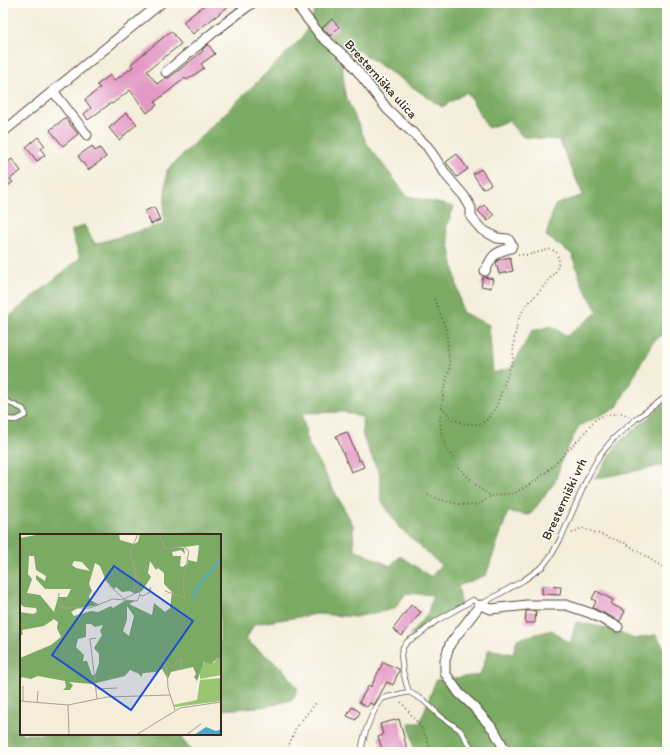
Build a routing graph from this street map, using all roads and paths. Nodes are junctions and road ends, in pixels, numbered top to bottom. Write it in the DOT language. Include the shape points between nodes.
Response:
graph roads {
  1 [pos="161,3"];
  2 [pos="252,3"];
  3 [pos="295,3"];
  4 [pos="166,72"];
  5 [pos="53,91"];
  6 [pos="3,132"];
  7 [pos="87,135"];
  8 [pos="511,248"];
  9 [pos="486,271"];
  10 [pos="434,299"];
  11 [pos="667,396"];
  12 [pos="3,400"];
  13 [pos="442,408"];
  14 [pos="636,418"];
  15 [pos="3,419"];
  16 [pos="428,495"];
  17 [pos="491,496"];
  18 [pos="561,538"];
  19 [pos="667,570"];
  20 [pos="480,605"];
  21 [pos="618,627"];
  22 [pos="409,692"];
  23 [pos="396,695"];
  24 [pos="316,703"];
  25 [pos="288,752"];
  26 [pos="361,752"];
  27 [pos="431,752"];
  28 [pos="474,752"];
  29 [pos="506,752"];
  1 -- 5 [label="street"];
  2 -- 4 [label="street"];
  3 -- 8 [label="street, Bresterniška ulica" via="321,36 348,59 388,110 427,146 464,196 471,208 471,217 481,229 497,238 508,239"];
  5 -- 6 [label="street"];
  5 -- 7 [label="street"];
  8 -- 9 [label="street" via="501,250 492,257"];
  8 -- 13 [label="path" via="516,254 528,255 551,249 557,253 559,262 556,271 526,305 518,320 513,360 496,408 486,421 480,424 466,424 453,419"];
  10 -- 13 [label="path" via="446,330 450,367"];
  11 -- 14 [label="lane, Bresterniški vrh"];
  12 -- 15 [label="lane" via="23,409 26,415 16,420"];
  13 -- 17 [label="path" via="441,431 446,448 459,468"];
  14 -- 17 [label="path" via="622,413 596,419 550,469 535,481 515,493"];
  14 -- 18 [label="lane, Bresterniški vrh" via="600,455"];
  16 -- 17 [label="path" via="466,505 479,504"];
  18 -- 19 [label="path" via="582,528 625,543"];
  18 -- 20 [label="lane, Bresterniški vrh" via="543,566"];
  20 -- 21 [label="street, Bresterniški vrh" via="491,609 527,605 566,605"];
  20 -- 22 [label="lane, Bresterniški vrh" via="473,600 469,602 436,621 403,647 403,671"];
  20 -- 29 [label="street, Bresterniški vrh" via="450,644 445,660 445,672 459,693 494,730"];
  22 -- 23 [label="lane"];
  22 -- 28 [label="lane" via="424,700 440,716 460,730"];
  23 -- 26 [label="lane" via="383,698 377,706 369,722"];
  23 -- 27 [label="path" via="420,725"];
  24 -- 25 [label="path" via="296,727"];
}
